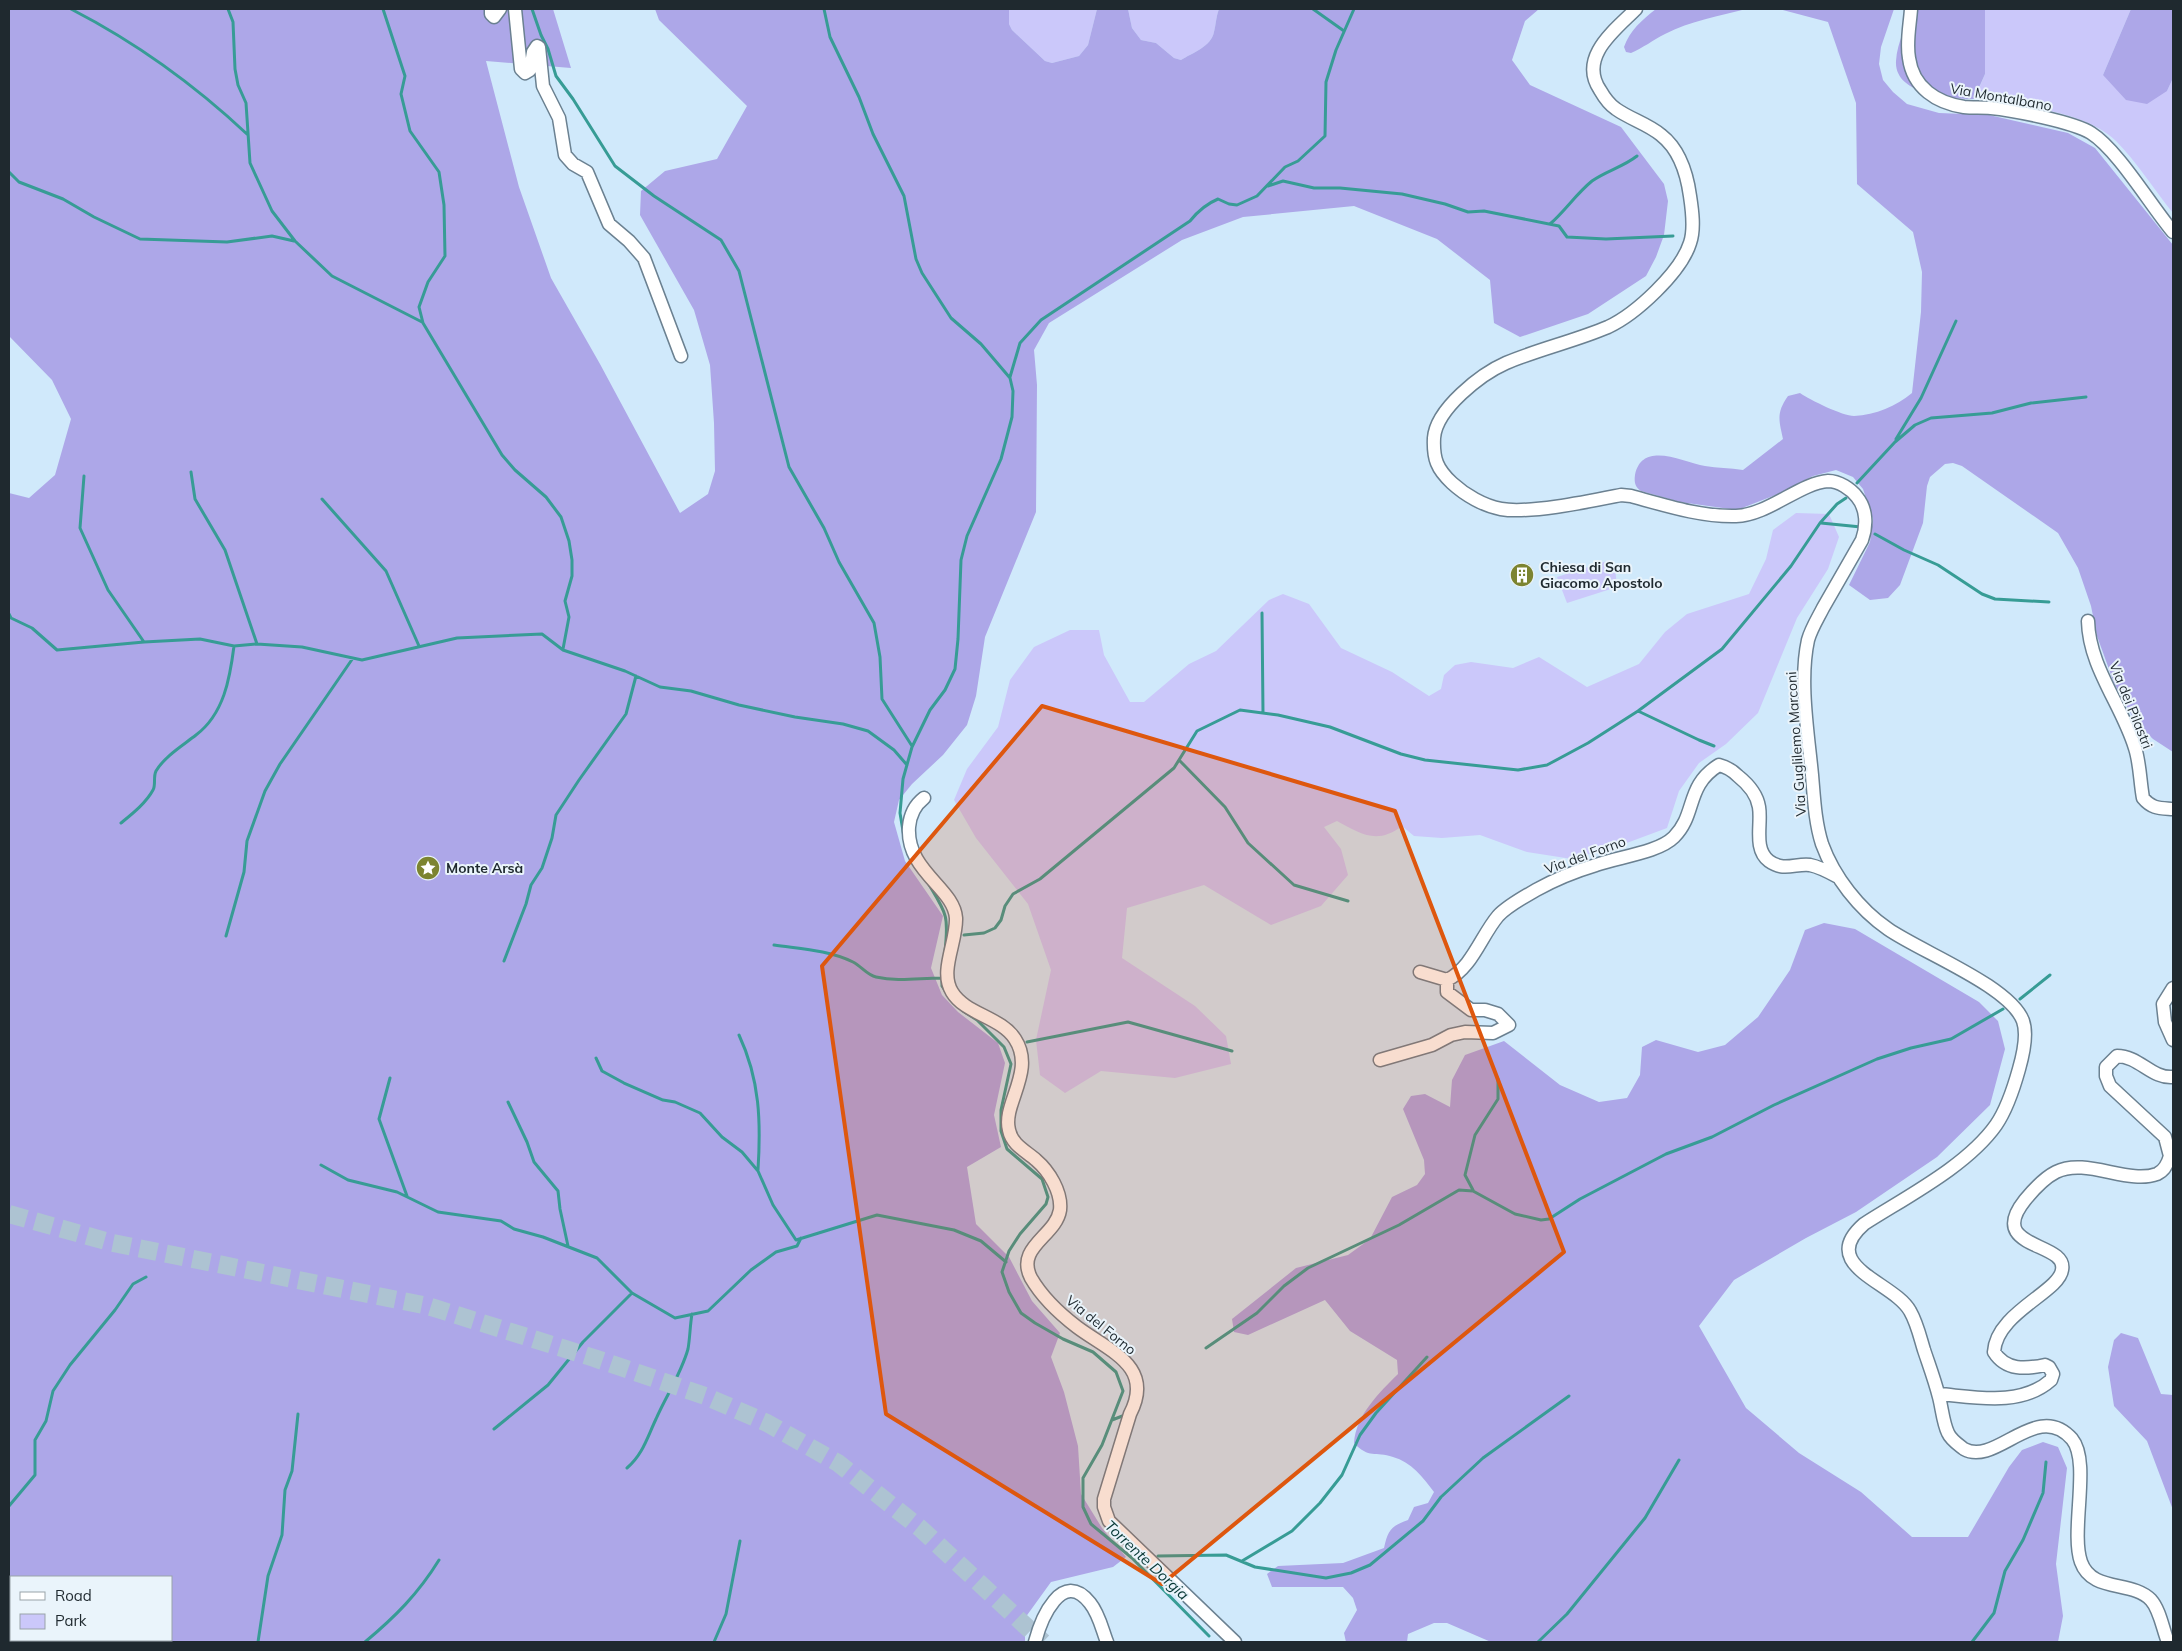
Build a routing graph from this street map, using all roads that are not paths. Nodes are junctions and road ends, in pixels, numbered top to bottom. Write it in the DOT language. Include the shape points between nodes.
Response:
graph roads {
  1 [pos="491,9"];
  2 [pos="500,9"];
  3 [pos="515,9"];
  4 [pos="1636,9"];
  5 [pos="1910,9"];
  6 [pos="2173,232"];
  7 [pos="681,356"];
  8 [pos="2088,621"];
  9 [pos="924,798"];
  10 [pos="2173,809"];
  11 [pos="1840,878"];
  12 [pos="1420,972"];
  13 [pos="1447,980"];
  14 [pos="2173,988"];
  15 [pos="2173,1040"];
  16 [pos="1380,1060"];
  17 [pos="2173,1077"];
  18 [pos="1938,1394"];
  19 [pos="1035,1642"];
  20 [pos="1107,1642"];
  21 [pos="1230,1642"];
  22 [pos="2168,1642"];
  1 -- 2 [label="street" via="494,17"];
  3 -- 7 [label="street" via="521,69 525,73 530,70 532,52 539,46 543,86 559,118 565,154 573,164 587,172 609,224 644,258"];
  4 -- 11 [label="street, Via Guglilemo Marconi" via="1602,44 1592,68 1594,79 1615,109 1661,134 1672,146 1688,181 1692,209 1691,242 1666,281 1628,315 1609,327 1504,364 1455,399 1434,434 1435,460 1448,480 1461,492 1501,509 1529,510 1621,495 1696,512 1736,516 1766,508 1829,481 1853,491 1864,510 1866,531 1808,638 1806,657 1808,726 1817,822 1822,843"];
  5 -- 6 [label="street, Via Montalbano" via="1909,60 1924,90 1940,102 1991,108 2090,132 2121,163"];
  8 -- 10 [label="street, Via dei Pilastri" via="2088,636 2100,669 2135,748 2143,798 2156,808"];
  9 -- 21 [label="street, Via del Forno" via="912,813 909,836 923,870 955,913 949,987 957,999 1000,1024 1015,1038 1020,1050 1021,1070 1008,1120 1009,1131 1017,1145 1048,1172 1056,1188 1059,1216 1029,1254 1027,1263 1031,1277 1048,1301 1077,1327 1120,1356 1138,1381 1136,1403 1104,1499 1106,1515"];
  11 -- 13 [label="street, Via del Forno" via="1809,865 1785,868 1770,862 1762,852 1759,806 1753,790 1728,767 1719,765 1697,785 1685,821 1674,837 1660,846 1594,865 1537,890 1500,914 1468,962 1456,976"];
  11 -- 18 [label="street, Via Guglilemo Marconi" via="1858,902 1886,928 2001,994 2017,1011 2025,1031 2015,1086 1996,1124 1960,1162 1864,1224 1848,1242 1848,1251 1861,1271 1910,1309"];
  12 -- 13 [label="street"];
  13 -- 16 [label="street" via="1447,992 1471,1010 1498,1014 1509,1025 1493,1033 1451,1035 1432,1046"];
  14 -- 15 [label="street" via="2163,1004"];
  17 -- 18 [label="street" via="2163,1078 2127,1056 2117,1056 2106,1067 2110,1086 2165,1137 2170,1156 2163,1170 2144,1176 2069,1168 2044,1181 2017,1211 2014,1228 2018,1234 2059,1259 2063,1265 2053,1283 2006,1325 1998,1336 1994,1352 2004,1364 2014,1368 2045,1365 2053,1374 2051,1380 2017,1396 1997,1399"];
  18 -- 22 [label="street" via="1948,1433 1966,1450 1987,1451 2027,1430 2040,1427 2064,1432 2073,1441 2080,1469 2077,1540 2081,1564 2095,1580 2138,1591 2147,1597 2153,1603"];
  19 -- 20 [label="street" via="1040,1623 1052,1602 1068,1592 1083,1596 1090,1604 1097,1613"];
}
